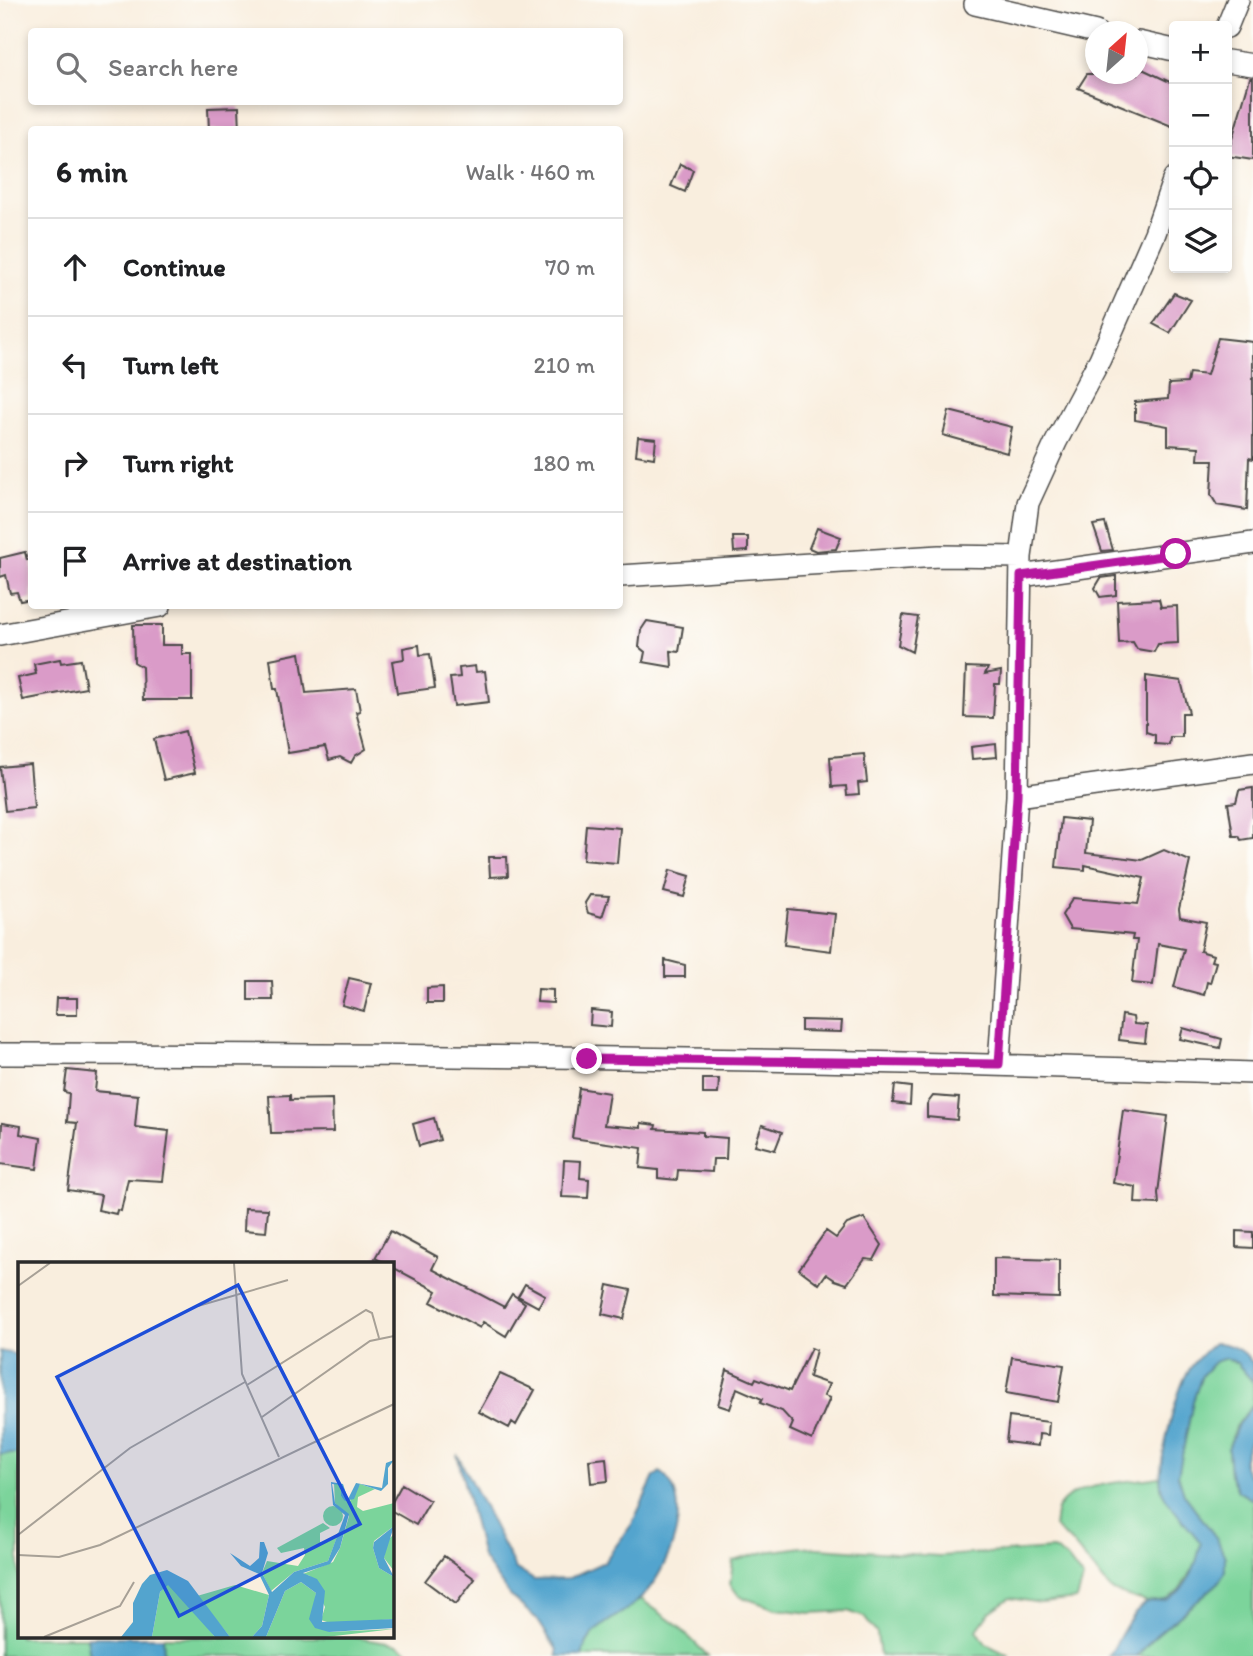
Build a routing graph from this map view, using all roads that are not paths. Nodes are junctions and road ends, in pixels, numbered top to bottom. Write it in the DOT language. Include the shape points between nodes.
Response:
graph roads {
  1 [pos="1238,0"];
  2 [pos="975,4"];
  3 [pos="1229,21"];
  4 [pos="1085,29"];
  5 [pos="1148,44"];
  6 [pos="1169,49"];
  7 [pos="1232,62"];
  8 [pos="1253,65"];
  9 [pos="1169,192"];
  10 [pos="1253,543"];
  11 [pos="1021,566"];
  12 [pos="623,576"];
  13 [pos="143,609"];
  14 [pos="0,635"];
  15 [pos="1253,763"];
  16 [pos="1017,796"];
  17 [pos="0,1054"];
  18 [pos="999,1064"];
  19 [pos="1253,1073"];
  1 -- 3 [label="street"];
  2 -- 4 [label="street"];
  5 -- 6 [label="street"];
  7 -- 8 [label="street"];
  9 -- 11 [label="street" via="1100,359 1028,503"];
  10 -- 11 [label="street"];
  11 -- 12 [label="street" via="939,556"];
  11 -- 16 [label="street"];
  13 -- 14 [label="street"];
  15 -- 16 [label="street"];
  16 -- 18 [label="street"];
  17 -- 18 [label="street"];
  18 -- 19 [label="street"];
}
